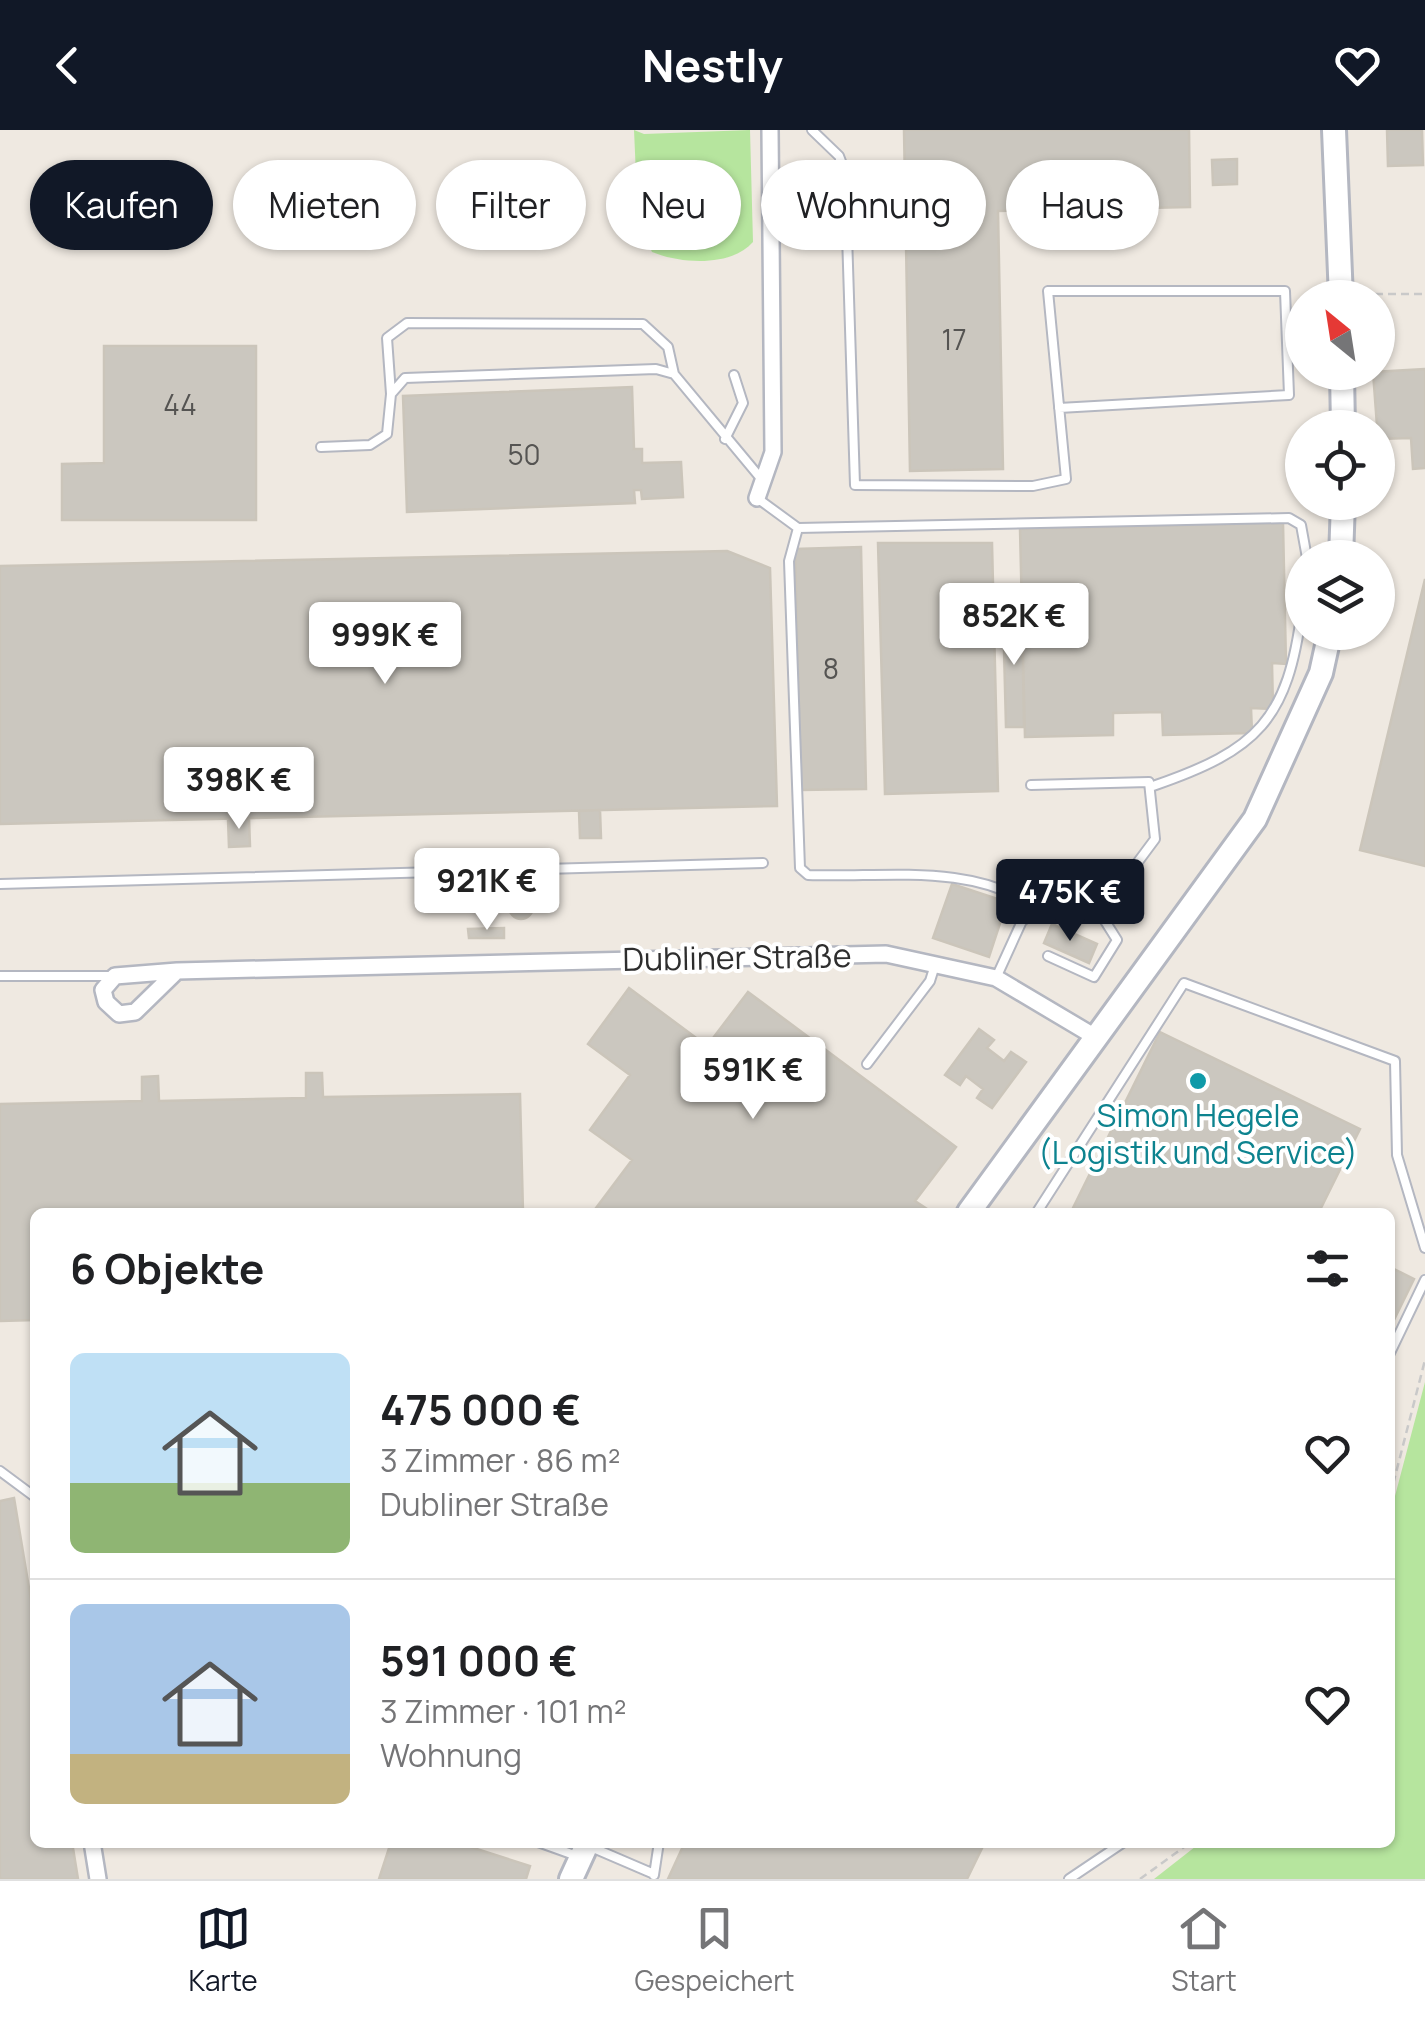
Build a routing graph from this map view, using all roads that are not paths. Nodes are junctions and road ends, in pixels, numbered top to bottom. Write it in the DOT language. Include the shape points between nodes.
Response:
graph roads {
  1 [pos="770,130"];
  2 [pos="812,130"];
  3 [pos="1334,130"];
  4 [pos="1339,280"];
  5 [pos="674,374"];
  6 [pos="734,375"];
  7 [pos="391,394"];
  8 [pos="1059,408"];
  9 [pos="725,439"];
  10 [pos="321,448"];
  11 [pos="763,481"];
  12 [pos="757,498"];
  13 [pos="798,528"];
  14 [pos="1307,540"];
  15 [pos="1293,650"];
  16 [pos="1326,650"];
  17 [pos="1031,785"];
  18 [pos="1153,786"];
  19 [pos="763,863"];
  20 [pos="0,884"];
  21 [pos="1037,908"];
  22 [pos="1100,913"];
  23 [pos="1048,956"];
  24 [pos="936,962"];
  25 [pos="177,971"];
  26 [pos="0,976"];
  27 [pos="115,976"];
  28 [pos="996,978"];
  29 [pos="1098,1038"];
  30 [pos="867,1064"];
  31 [pos="979,1208"];
  32 [pos="1039,1208"];
  33 [pos="1425,1248"];
  34 [pos="1425,1280"];
  35 [pos="1395,1343"];
  36 [pos="0,1471"];
  37 [pos="30,1493"];
  38 [pos="93,1848"];
  39 [pos="557,1848"];
  40 [pos="659,1848"];
  41 [pos="1115,1848"];
  42 [pos="582,1856"];
  43 [pos="653,1877"];
  44 [pos="98,1879"];
  45 [pos="1069,1879"];
  1 -- 11 [label="street" via="773,452"];
  2 -- 8 [label="lane" via="839,156 845,172 855,485 1033,486 1066,478"];
  3 -- 4 [label="street"];
  5 -- 7 [label="lane" via="656,369 405,378"];
  5 -- 7 [label="lane" via="668,348 643,324 407,323 387,338"];
  5 -- 9 [label="lane"];
  6 -- 9 [label="lane" via="744,403"];
  7 -- 10 [label="lane" via="387,434 370,445"];
  8 -- 8 [label="lane" via="1048,291 1286,291 1289,394"];
  9 -- 11 [label="lane"];
  11 -- 12 [label="street"];
  12 -- 13 [label="lane"];
  13 -- 14 [label="lane" via="1289,518"];
  13 -- 21 [label="lane" via="789,561 800,868 808,875 966,877 995,884"];
  15 -- 18 [label="lane" via="1266,724 1244,746"];
  16 -- 29 [label="street" via="1255,819"];
  17 -- 18 [label="lane" via="1140,780"];
  18 -- 22 [label="lane" via="1155,839"];
  19 -- 20 [label="lane"];
  21 -- 22 [label="lane" via="1049,902"];
  21 -- 28 [label="lane" via="1022,921"];
  22 -- 23 [label="lane" via="1117,940 1094,977"];
  24 -- 25 [label="street, Dubliner Straße" via="886,954"];
  24 -- 28 [label="street, Dubliner Straße"];
  24 -- 30 [label="lane" via="930,981"];
  25 -- 27 [label="street, Dubliner Straße"];
  25 -- 27 [label="street" via="125,1015 111,1009 103,990"];
  26 -- 27 [label="lane"];
  28 -- 29 [label="street, Dubliner Straße"];
  29 -- 31 [label="street"];
  32 -- 33 [label="lane" via="1184,982 1395,1061 1397,1155"];
  34 -- 35 [label="lane"];
  36 -- 37 [label="lane"];
  38 -- 44 [label="street"];
  39 -- 42 [label="lane"];
  40 -- 43 [label="lane"];
  41 -- 45 [label="lane"];
  42 -- 43 [label="lane"];
}
